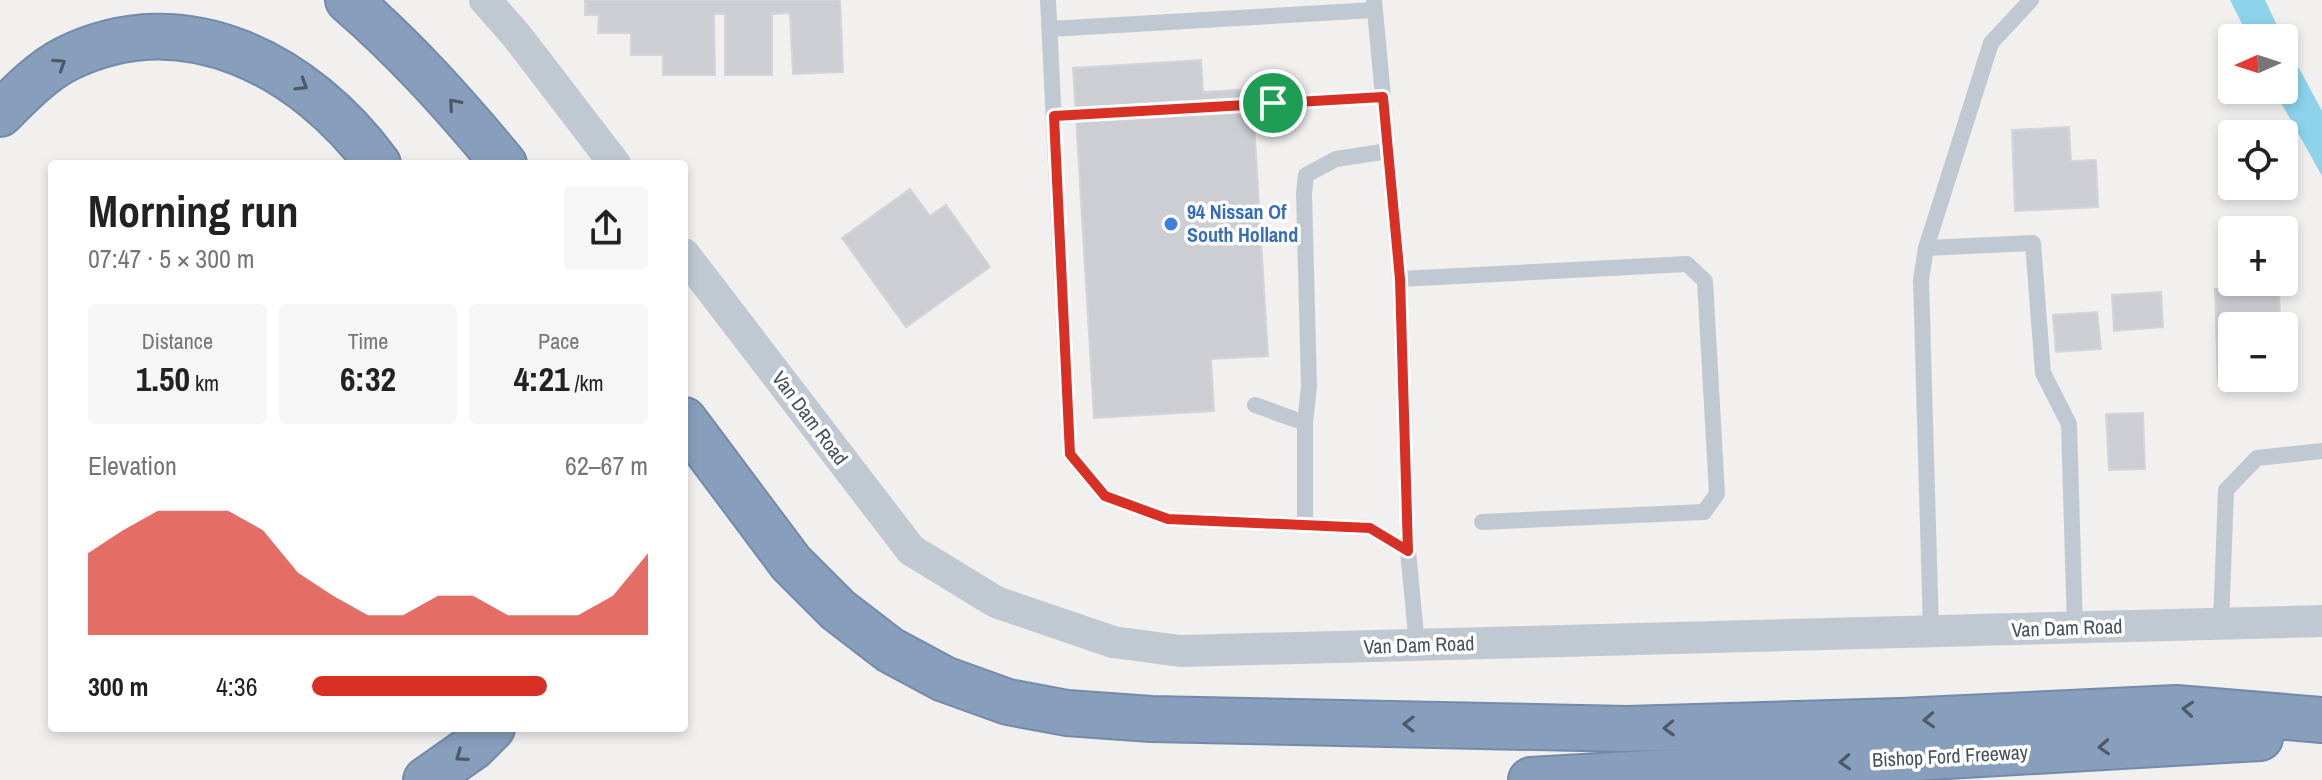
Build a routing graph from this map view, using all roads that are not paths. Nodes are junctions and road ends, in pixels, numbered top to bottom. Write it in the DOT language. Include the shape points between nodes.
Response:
graph roads {
  1 [pos="348,0"];
  2 [pos="485,0"];
  3 [pos="1048,0"];
  4 [pos="2031,0"];
  5 [pos="1374,5"];
  6 [pos="1050,29"];
  7 [pos="1383,97"];
  8 [pos="0,114"];
  9 [pos="1054,116"];
  10 [pos="1388,151"];
  11 [pos="375,160"];
  12 [pos="501,160"];
  13 [pos="612,160"];
  14 [pos="1926,248"];
  15 [pos="688,259"];
  16 [pos="1400,279"];
  17 [pos="1255,405"];
  18 [pos="1305,423"];
  19 [pos="688,425"];
  20 [pos="2322,451"];
  21 [pos="1482,522"];
  22 [pos="1305,525"];
  23 [pos="1408,551"];
  24 [pos="2322,621"];
  25 [pos="2221,624"];
  26 [pos="2075,628"];
  27 [pos="1931,631"];
  28 [pos="1417,645"];
  29 [pos="2322,720"];
  30 [pos="488,732"];
  31 [pos="2322,734"];
  32 [pos="426,780"];
  33 [pos="1531,780"];
  12 -- 1 [label="highway, one-way" via="393,38"];
  2 -- 13 [label="street"];
  3 -- 6 [label="lane"];
  4 -- 14 [label="lane" via="1991,43"];
  5 -- 6 [label="lane"];
  5 -- 7 [label="lane"];
  6 -- 9 [label="lane"];
  7 -- 9 [label="lane"];
  7 -- 10 [label="lane"];
  8 -- 11 [label="highway, one-way" via="65,59 106,42 156,32 210,39 258,58 314,93"];
  9 -- 22 [label="lane" via="1070,454 1105,496 1168,519"];
  10 -- 16 [label="lane"];
  10 -- 18 [label="lane" via="1336,159 1306,175"];
  14 -- 26 [label="lane" via="2033,243 2043,373 2069,424"];
  14 -- 27 [label="lane" via="1921,280"];
  15 -- 28 [label="street, Van Dam Road" via="911,550 996,602 1113,642 1180,651"];
  16 -- 21 [label="lane" via="1687,264 1705,281 1717,494 1704,512"];
  16 -- 23 [label="lane"];
  17 -- 18 [label="lane"];
  18 -- 22 [label="lane"];
  29 -- 19 [label="highway, one-way" via="2176,708 1627,729 1151,719 1052,710 1008,702 944,679 890,650 838,610 791,563"];
  20 -- 25 [label="lane" via="2257,458 2226,490"];
  22 -- 23 [label="lane" via="1370,528"];
  23 -- 28 [label="lane"];
  24 -- 25 [label="street, Van Dam Road"];
  25 -- 26 [label="street, Van Dam Road"];
  26 -- 27 [label="street, Van Dam Road"];
  27 -- 28 [label="street, Van Dam Road"];
  30 -- 32 [label="highway, one-way"];
  31 -- 33 [label="highway, Bishop Ford Freeway, one-way"];
}
